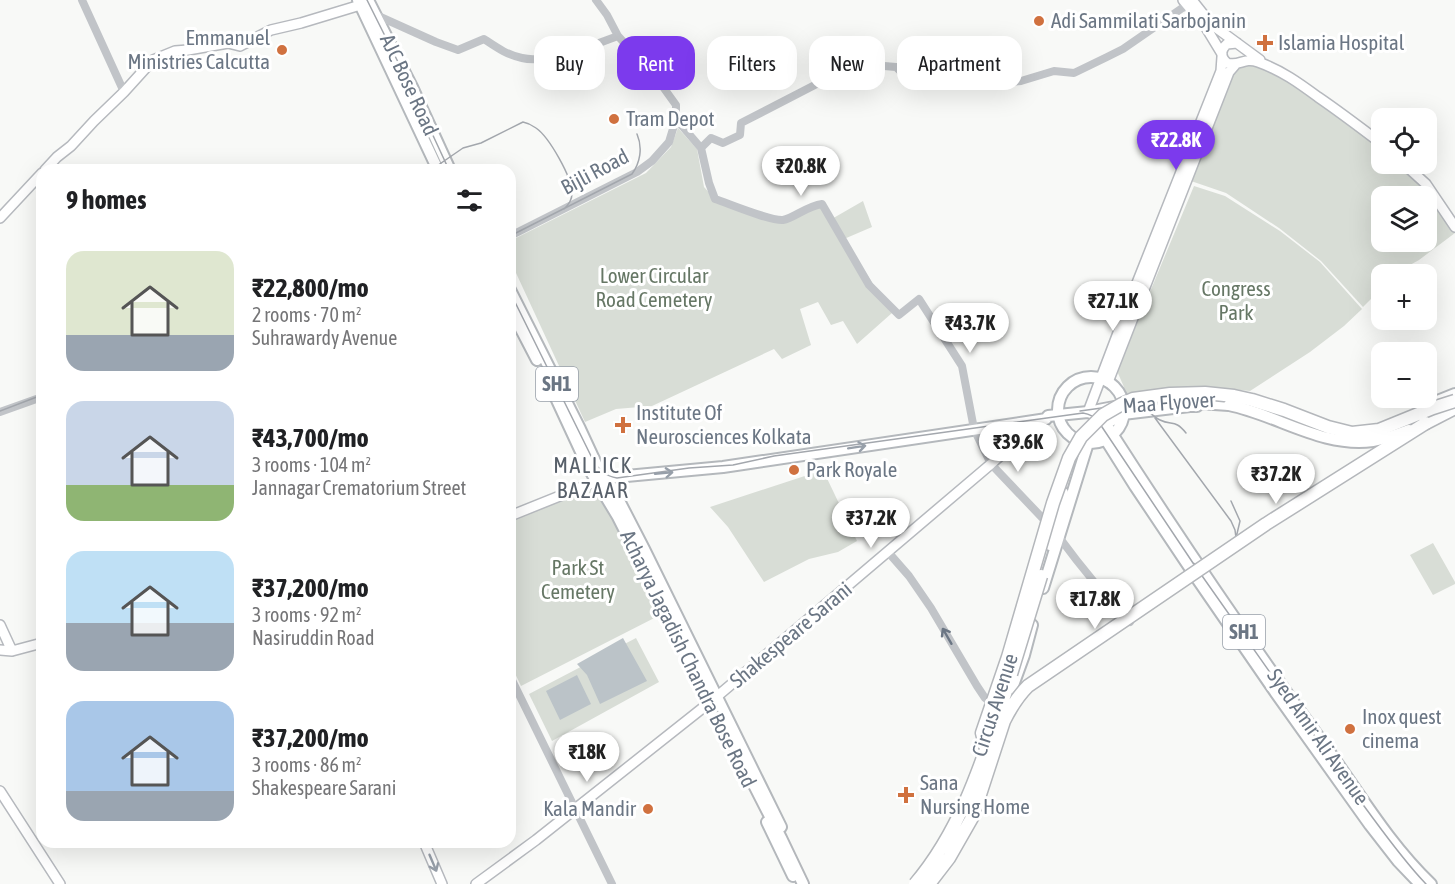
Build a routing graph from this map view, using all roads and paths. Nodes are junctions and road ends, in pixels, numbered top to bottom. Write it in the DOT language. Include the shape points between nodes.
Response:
graph roads {
  1 [pos="82,0"];
  2 [pos="596,0"];
  3 [pos="366,1"];
  4 [pos="1190,1"];
  5 [pos="376,15"];
  6 [pos="617,36"];
  7 [pos="618,36"];
  8 [pos="1240,45"];
  9 [pos="1222,55"];
  10 [pos="1236,64"];
  11 [pos="1266,65"];
  12 [pos="665,90"];
  13 [pos="124,92"];
  14 [pos="676,119"];
  15 [pos="1371,136"];
  16 [pos="701,148"];
  17 [pos="50,164"];
  18 [pos="439,164"];
  19 [pos="439,164"];
  20 [pos="1415,174"];
  21 [pos="36,180"];
  22 [pos="0,218"];
  23 [pos="1455,227"];
  24 [pos="516,233"];
  25 [pos="516,302"];
  26 [pos="516,320"];
  27 [pos="1103,380"];
  28 [pos="1455,394"];
  29 [pos="36,399"];
  30 [pos="1232,400"];
  31 [pos="1455,402"];
  32 [pos="1194,404"];
  33 [pos="1123,405"];
  34 [pos="1455,408"];
  35 [pos="0,412"];
  36 [pos="1088,413"];
  37 [pos="1455,413"];
  38 [pos="1059,417"];
  39 [pos="1043,419"];
  40 [pos="1426,423"];
  41 [pos="1102,426"];
  42 [pos="1370,426"];
  43 [pos="974,429"];
  44 [pos="1109,437"];
  45 [pos="1084,442"];
  46 [pos="1372,446"];
  47 [pos="991,464"];
  48 [pos="601,479"];
  49 [pos="1062,493"];
  50 [pos="516,514"];
  51 [pos="1050,526"];
  52 [pos="1054,541"];
  53 [pos="888,552"];
  54 [pos="1200,574"];
  55 [pos="1211,591"];
  56 [pos="1130,622"];
  57 [pos="0,625"];
  58 [pos="36,645"];
  59 [pos="0,650"];
  60 [pos="12,651"];
  61 [pos="516,688"];
  62 [pos="715,699"];
  63 [pos="1003,705"];
  64 [pos="728,734"];
  65 [pos="989,746"];
  66 [pos="0,791"];
  67 [pos="575,809"];
  68 [pos="36,847"];
  69 [pos="37,848"];
  70 [pos="427,848"];
  71 [pos="60,884"];
  72 [pos="442,884"];
  73 [pos="476,884"];
  74 [pos="612,884"];
  75 [pos="798,884"];
  76 [pos="803,884"];
  77 [pos="809,884"];
  78 [pos="914,884"];
  79 [pos="924,884"];
  80 [pos="929,884"];
  81 [pos="935,884"];
  82 [pos="1420,884"];
  83 [pos="1431,884"];
  1 -- 13 [label="street"];
  2 -- 7 [label="street"];
  3 -- 5 [label="main road, AJC Bose Road"];
  3 -- 13 [label="main road" via="271,30 240,46 228,43 175,51 153,60"];
  3 -- 18 [label="main road"];
  4 -- 8 [label="main road" via="1211,24"];
  4 -- 9 [label="main road"];
  4 -- 16 [label="street" via="1123,48 1074,73 1054,70 1021,81 975,86 963,76 914,81 896,67 849,63 838,73 741,123 740,135 723,143 711,138"];
  5 -- 6 [label="street" via="458,50 484,39 524,59 552,58"];
  5 -- 19 [label="main road, AJC Bose Road" via="412,87"];
  8 -- 9 [label="main road" via="1227,44"];
  8 -- 10 [label="main road" via="1244,55"];
  8 -- 11 [label="main road"];
  9 -- 10 [label="main road" via="1227,63"];
  9 -- 27 [label="main road" via="1221,71"];
  10 -- 11 [label="main road" via="1250,60"];
  10 -- 27 [label="main road" via="1229,72"];
  11 -- 15 [label="main road" via="1289,76"];
  12 -- 14 [label="street" via="676,105"];
  13 -- 17 [label="main road"];
  14 -- 16 [label="street"];
  14 -- 24 [label="street, Bijli Road" via="669,142 638,172"];
  16 -- 43 [label="street" via="715,199 784,220 822,204 869,285 899,315 919,299 962,366"];
  20 -- 23 [label="main road"];
  21 -- 22 [label="main road"];
  25 -- 48 [label="main road, SH1"];
  26 -- 48 [label="main road, Acharya Jagadish Chandra Bose Road" via="588,467"];
  27 -- 33 [label="main road" via="1115,388"];
  27 -- 36 [label="main road"];
  27 -- 38 [label="main road" via="1080,379 1072,384 1061,398"];
  28 -- 42 [label="main road, Maa Flyover"];
  29 -- 35 [label="street"];
  30 -- 31 [label="highway, Maa Flyover, bridge" via="1326,432 1361,436 1392,431"];
  30 -- 33 [label="main road, Maa Flyover" via="1189,397"];
  31 -- 65 [label="highway, bridge" via="1379,430 1352,433 1252,400 1205,393 1133,399 1103,416 1081,437 1053,503 982,733"];
  32 -- 33 [label="main road"];
  32 -- 40 [label="main road, Maa Flyover, bridge" via="1238,407 1322,437 1351,442 1384,439"];
  32 -- 46 [label="main road" via="1248,413 1326,441"];
  33 -- 36 [label="main road, Maa Flyover"];
  33 -- 41 [label="main road"];
  33 -- 42 [label="main road, Maa Flyover" via="1207,391 1260,398 1345,428"];
  33 -- 44 [label="main road" via="1120,424"];
  34 -- 40 [label="highway, Maa Flyover"];
  36 -- 38 [label="main road, Maa Flyover"];
  36 -- 41 [label="main road" via="1097,415"];
  36 -- 45 [label="main road, Circus Avenue"];
  37 -- 46 [label="main road"];
  38 -- 39 [label="main road, Maa Flyover"];
  38 -- 45 [label="main road" via="1065,431"];
  39 -- 43 [label="main road, Maa Flyover"];
  39 -- 47 [label="main road, Shakespeare Sarani"];
  40 -- 80 [label="highway, bridge" via="1266,524 1028,686 1004,721 973,816"];
  41 -- 44 [label="main road, Syed Amir Ali Avenue"];
  41 -- 45 [label="main road"];
  42 -- 46 [label="main road"];
  43 -- 47 [label="street"];
  48 -- 43 [label="main road, Maa Flyover, one-way" via="723,466"];
  44 -- 45 [label="main road"];
  44 -- 54 [label="main road, Syed Amir Ali Avenue / SH1" via="1164,514"];
  45 -- 49 [label="main road, Circus Avenue"];
  45 -- 52 [label="main road, Circus Avenue"];
  46 -- 54 [label="main road" via="1369,458"];
  47 -- 51 [label="street"];
  47 -- 53 [label="main road, Shakespeare Sarani"];
  48 -- 50 [label="main road"];
  48 -- 62 [label="main road, Acharya Jagadish Chandra Bose Road" via="612,487"];
  49 -- 51 [label="main road, Circus Avenue"];
  49 -- 52 [label="highway"];
  51 -- 63 [label="main road, Circus Avenue"];
  52 -- 56 [label="street"];
  52 -- 63 [label="main road, Circus Avenue" via="1024,654"];
  52 -- 65 [label="highway, bridge"];
  53 -- 62 [label="main road, Shakespeare Sarani"];
  63 -- 53 [label="street, one-way" via="985,698 936,615"];
  54 -- 55 [label="main road, Syed Amir Ali Avenue / SH1"];
  54 -- 56 [label="main road"];
  55 -- 82 [label="main road, Syed Amir Ali Avenue / SH1" via="1344,789"];
  55 -- 83 [label="main road, Syed Amir Ali Avenue / SH1" via="1390,839"];
  56 -- 63 [label="main road"];
  57 -- 60 [label="main road"];
  58 -- 60 [label="main road"];
  59 -- 60 [label="main road"];
  61 -- 67 [label="street"];
  62 -- 64 [label="main road, Acharya Jagadish Chandra Bose Road"];
  62 -- 67 [label="main road, Shakespeare Sarani"];
  62 -- 77 [label="main road, Acharya Jagadish Chandra Bose Road"];
  63 -- 65 [label="main road"];
  63 -- 78 [label="main road, Circus Avenue" via="958,812"];
  63 -- 81 [label="main road, Circus Avenue" via="1008,718 982,807 952,862"];
  64 -- 75 [label="main road, Acharya Jagadish Chandra Bose Road" via="736,759"];
  64 -- 76 [label="main road"];
  65 -- 78 [label="highway, bridge" via="957,821 936,858"];
  65 -- 79 [label="main road, bridge" via="980,783 965,819"];
  66 -- 68 [label="main road"];
  67 -- 73 [label="main road, Shakespeare Sarani"];
  67 -- 74 [label="street"];
  69 -- 71 [label="main road"];
  70 -- 72 [label="main road, one-way"];
}
